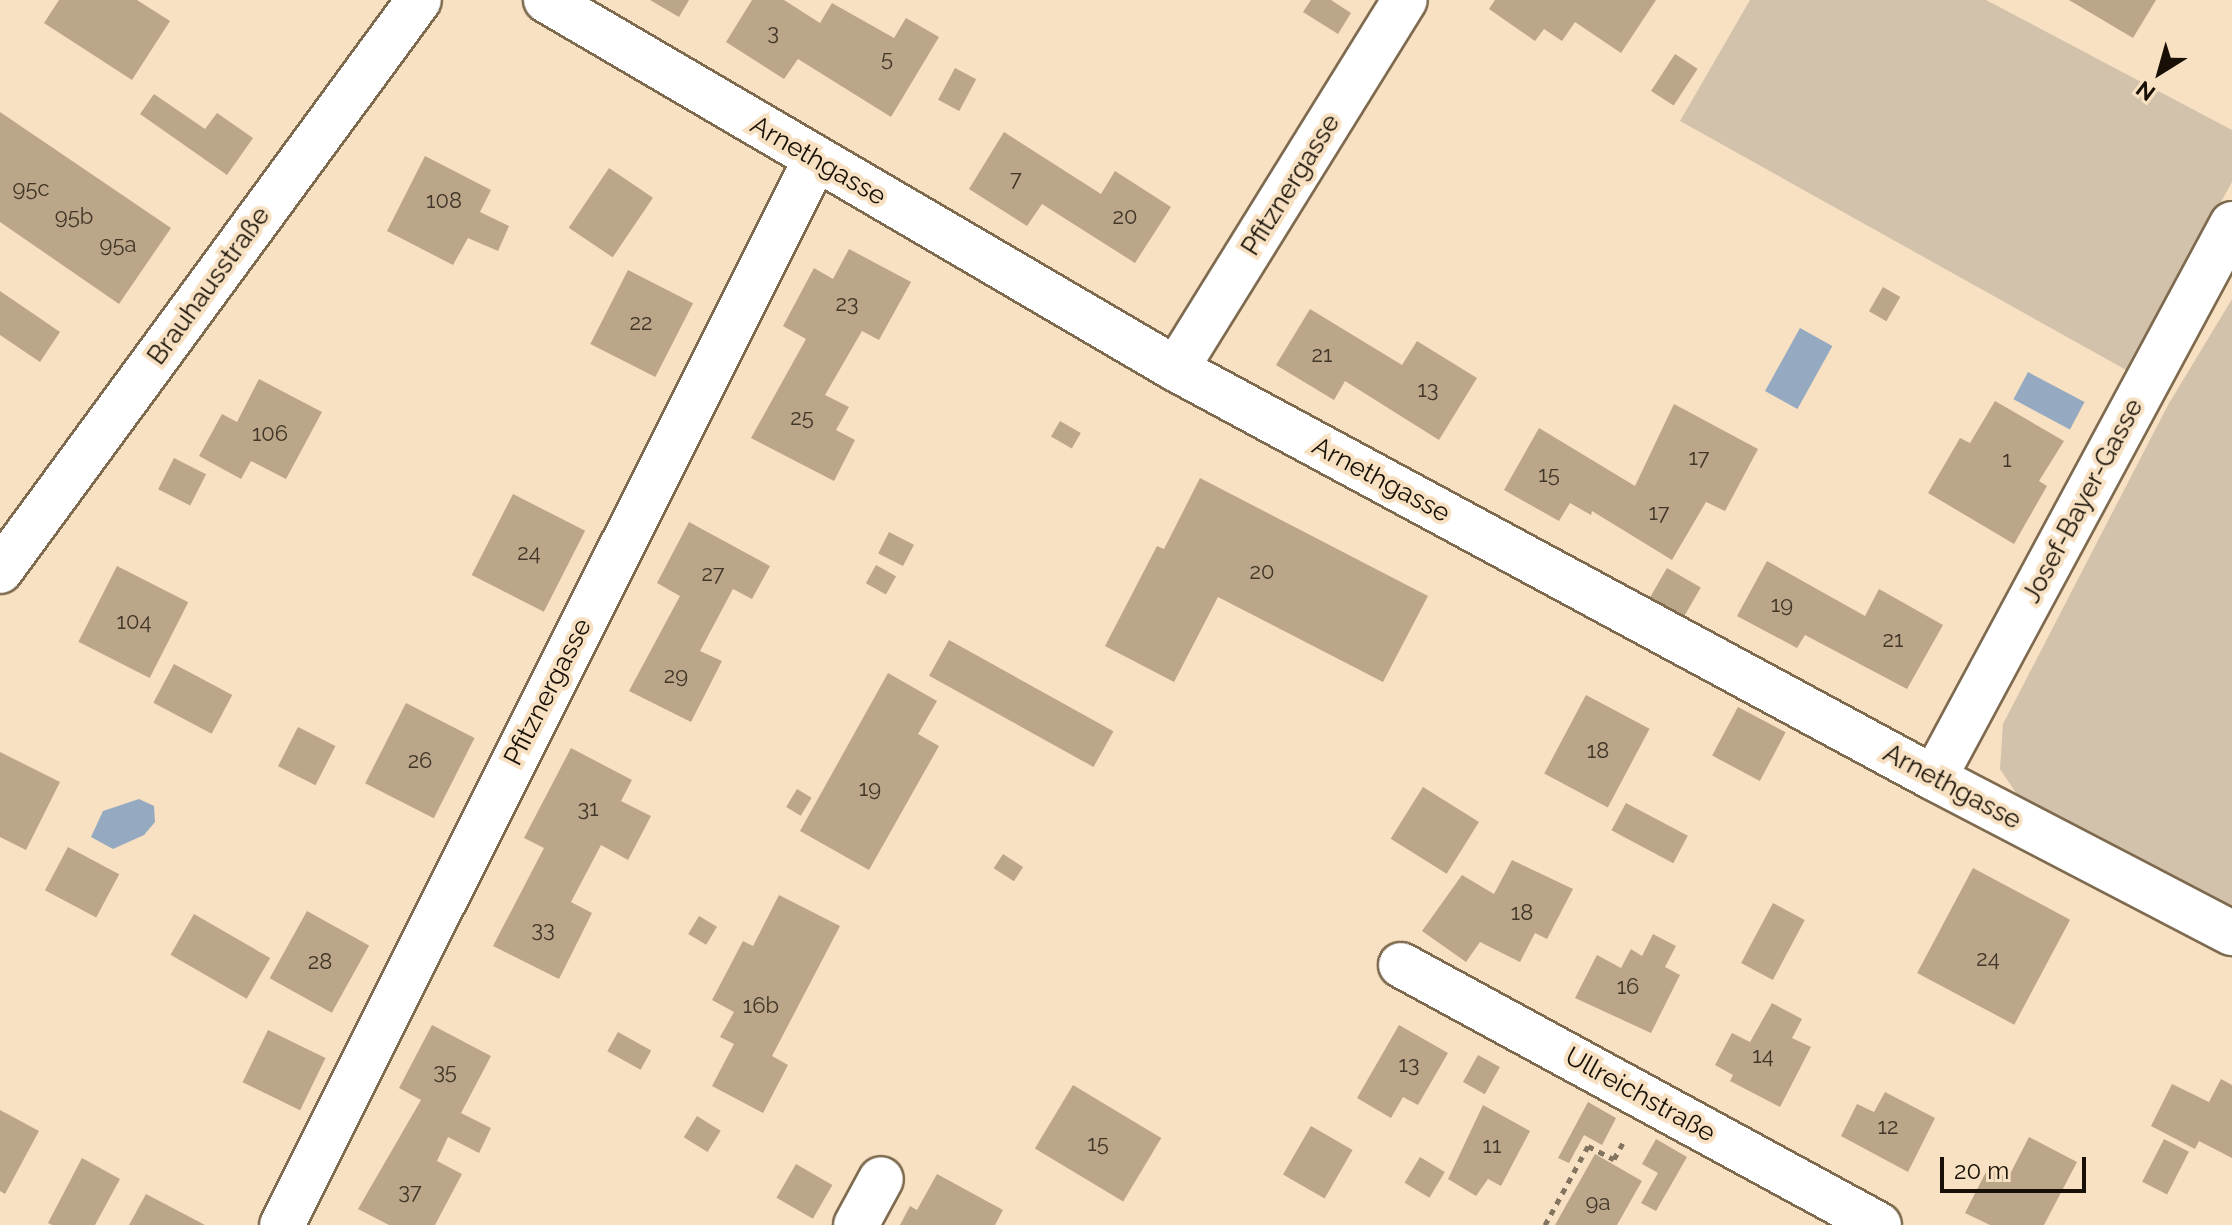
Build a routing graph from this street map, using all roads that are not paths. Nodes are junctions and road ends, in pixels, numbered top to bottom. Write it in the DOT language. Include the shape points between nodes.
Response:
graph roads {
  1 [pos="419,0"];
  2 [pos="546,0"];
  3 [pos="1405,0"];
  4 [pos="815,160"];
  5 [pos="2232,224"];
  6 [pos="1176,369"];
  7 [pos="0,571"];
  8 [pos="1934,778"];
  9 [pos="2232,933"];
  10 [pos="1401,965"];
  11 [pos="881,1179"];
  12 [pos="282,1225"];
  13 [pos="856,1225"];
  14 [pos="1879,1225"];
  1 -- 7 [label="street, Brauhausstraße"];
  2 -- 4 [label="street, Arnethgasse"];
  3 -- 6 [label="street, Pfitznergasse"];
  4 -- 6 [label="street, Arnethgasse"];
  4 -- 12 [label="street, Pfitznergasse"];
  5 -- 8 [label="street, Josef-Bayer-Gasse"];
  6 -- 8 [label="street, Arnethgasse"];
  8 -- 9 [label="street, Arnethgasse"];
  10 -- 14 [label="street, Ullreichstraße"];
  11 -- 13 [label="street"];
}
